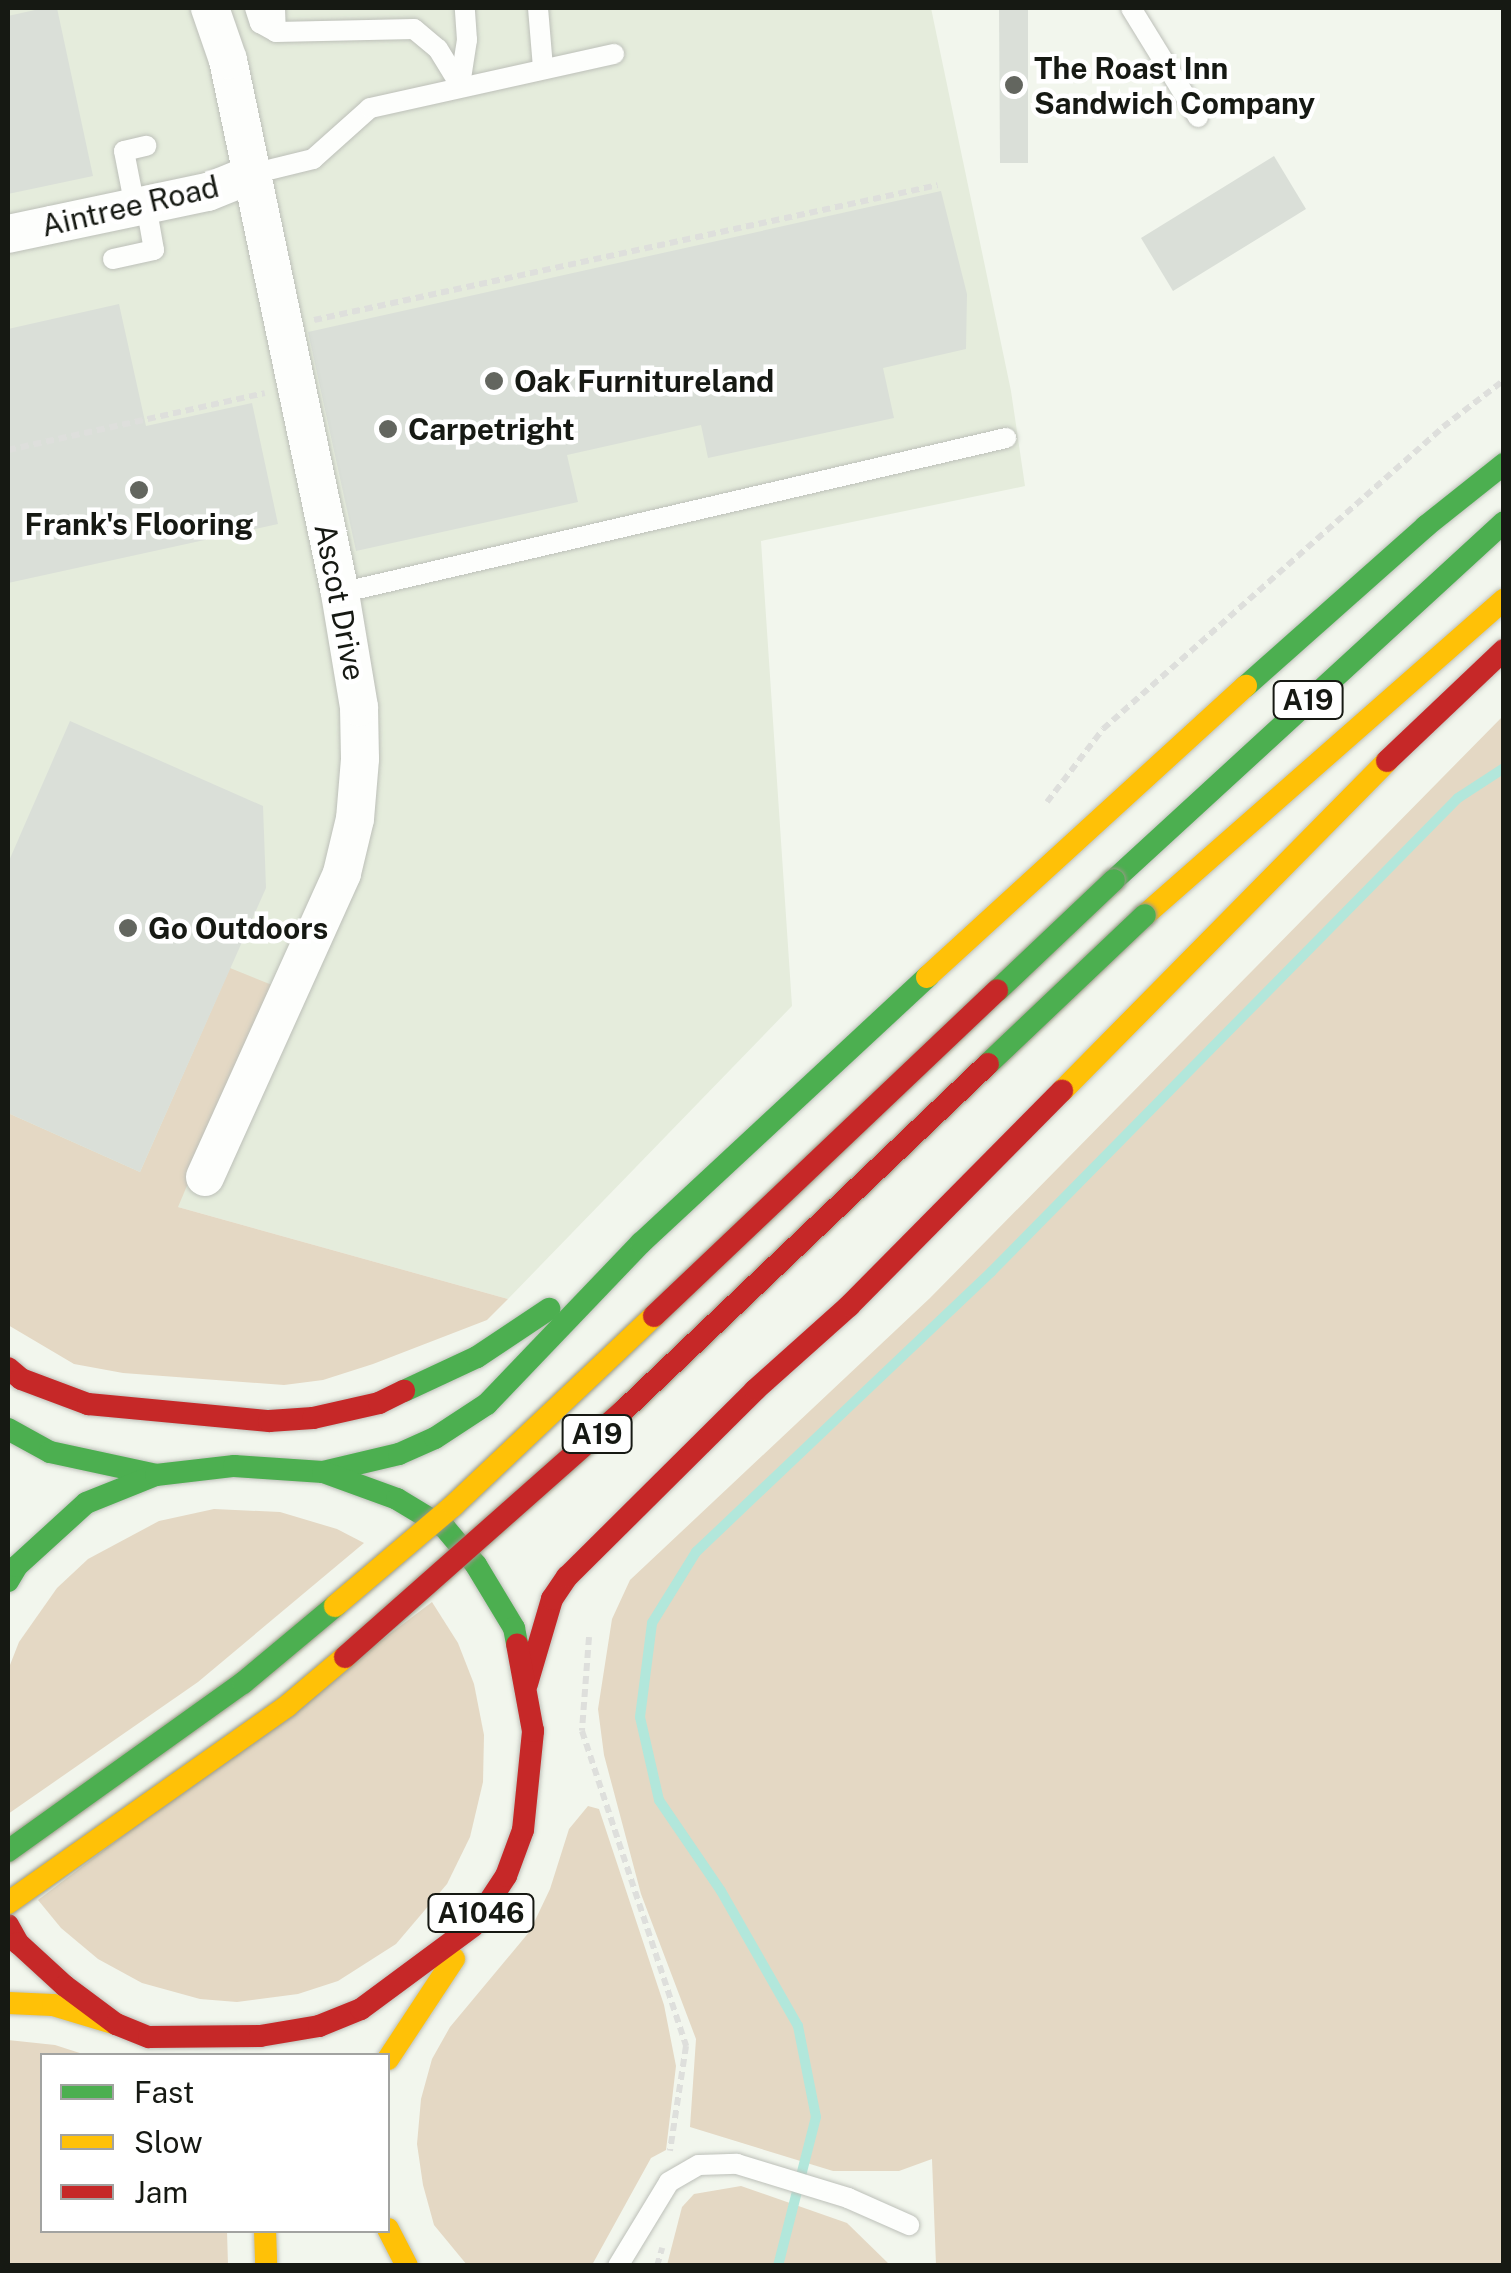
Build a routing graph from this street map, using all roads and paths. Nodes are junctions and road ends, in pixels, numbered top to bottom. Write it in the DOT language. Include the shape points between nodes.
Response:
graph roads {
  1 [pos="210,8"];
  2 [pos="255,8"];
  3 [pos="274,8"];
  4 [pos="465,8"];
  5 [pos="538,8"];
  6 [pos="1131,8"];
  7 [pos="276,32"];
  8 [pos="614,54"];
  9 [pos="543,67"];
  10 [pos="460,85"];
  11 [pos="1198,117"];
  12 [pos="146,146"];
  13 [pos="252,174"];
  14 [pos="938,185"];
  15 [pos="141,206"];
  16 [pos="8,234"];
  17 [pos="113,259"];
  18 [pos="284,327"];
  19 [pos="296,386"];
  20 [pos="1006,438"];
  21 [pos="8,450"];
  22 [pos="1504,464"];
  23 [pos="1504,522"];
  24 [pos="340,593"];
  25 [pos="1504,600"];
  26 [pos="1504,650"];
  27 [pos="205,1177"];
  28 [pos="641,1243"];
  29 [pos="8,1368"];
  30 [pos="8,1429"];
  31 [pos="323,1472"];
  32 [pos="156,1475"];
  33 [pos="8,1582"];
  34 [pos="588,1643"];
  35 [pos="527,1684"];
  36 [pos="8,1851"];
  37 [pos="8,1904"];
  38 [pos="8,1925"];
  39 [pos="472,1926"];
  40 [pos="8,2003"];
  41 [pos="116,2024"];
  42 [pos="149,2037"];
  43 [pos="166,2053"];
  44 [pos="390,2056"];
  45 [pos="670,2182"];
  46 [pos="909,2225"];
  47 [pos="265,2233"];
  48 [pos="390,2233"];
  49 [pos="664,2240"];
  50 [pos="266,2266"];
  51 [pos="407,2266"];
  52 [pos="618,2266"];
  53 [pos="657,2266"];
  1 -- 13 [label="street, Ascot Drive"];
  2 -- 7 [label="lane" via="260,23"];
  3 -- 7 [label="lane"];
  4 -- 10 [label="lane"];
  5 -- 9 [label="lane"];
  6 -- 11 [label="lane"];
  7 -- 10 [label="lane" via="414,30 438,49"];
  8 -- 9 [label="lane"];
  9 -- 10 [label="lane"];
  10 -- 13 [label="lane" via="370,108 313,160"];
  12 -- 15 [label="lane" via="124,152"];
  13 -- 15 [label="street, Aintree Road" via="208,192"];
  13 -- 18 [label="street, Ascot Drive"];
  14 -- 18 [label="path"];
  15 -- 16 [label="street, Aintree Road"];
  15 -- 17 [label="lane" via="154,250"];
  18 -- 19 [label="street, Ascot Drive"];
  19 -- 21 [label="path"];
  19 -- 24 [label="street, Ascot Drive"];
  20 -- 24 [label="lane"];
  22 -- 28 [label="main road, A19" via="1109,808"];
  23 -- 36 [label="main road, A19, bridge" via="1114,880 453,1506 243,1683"];
  24 -- 27 [label="street, Ascot Drive" via="359,706 355,819 342,873"];
  25 -- 37 [label="main road, A19, bridge" via="1145,915 622,1412 370,1636 286,1706"];
  26 -- 35 [label="main road, A19" via="849,1306 567,1577 552,1599"];
  28 -- 29 [label="main road" via="477,1356 379,1403 313,1418 269,1421 88,1404"];
  28 -- 31 [label="main road, A19" via="487,1404 399,1454"];
  30 -- 32 [label="main road, A1046" via="50,1452"];
  31 -- 32 [label="main road, A1046" via="234,1466"];
  31 -- 35 [label="main road, A1046" via="397,1498 444,1528 500,1599"];
  32 -- 33 [label="main road, A1046" via="86,1503"];
  34 -- 45 [label="path" via="582,1731 686,2046"];
  35 -- 39 [label="main road, A1046" via="533,1731 523,1830 506,1876"];
  38 -- 41 [label="main road, A1046" via="64,1986"];
  39 -- 42 [label="main road, A1046" via="361,2009 318,2026 260,2036"];
  39 -- 44 [label="main road, A1046"];
  40 -- 41 [label="main road" via="53,2005"];
  41 -- 42 [label="main road, A1046"];
  42 -- 43 [label="main road, A1046"];
  45 -- 46 [label="lane" via="699,2165 737,2164 848,2198"];
  45 -- 52 [label="lane"];
  47 -- 50 [label="main road"];
  48 -- 51 [label="main road"];
  49 -- 53 [label="path"];
}
